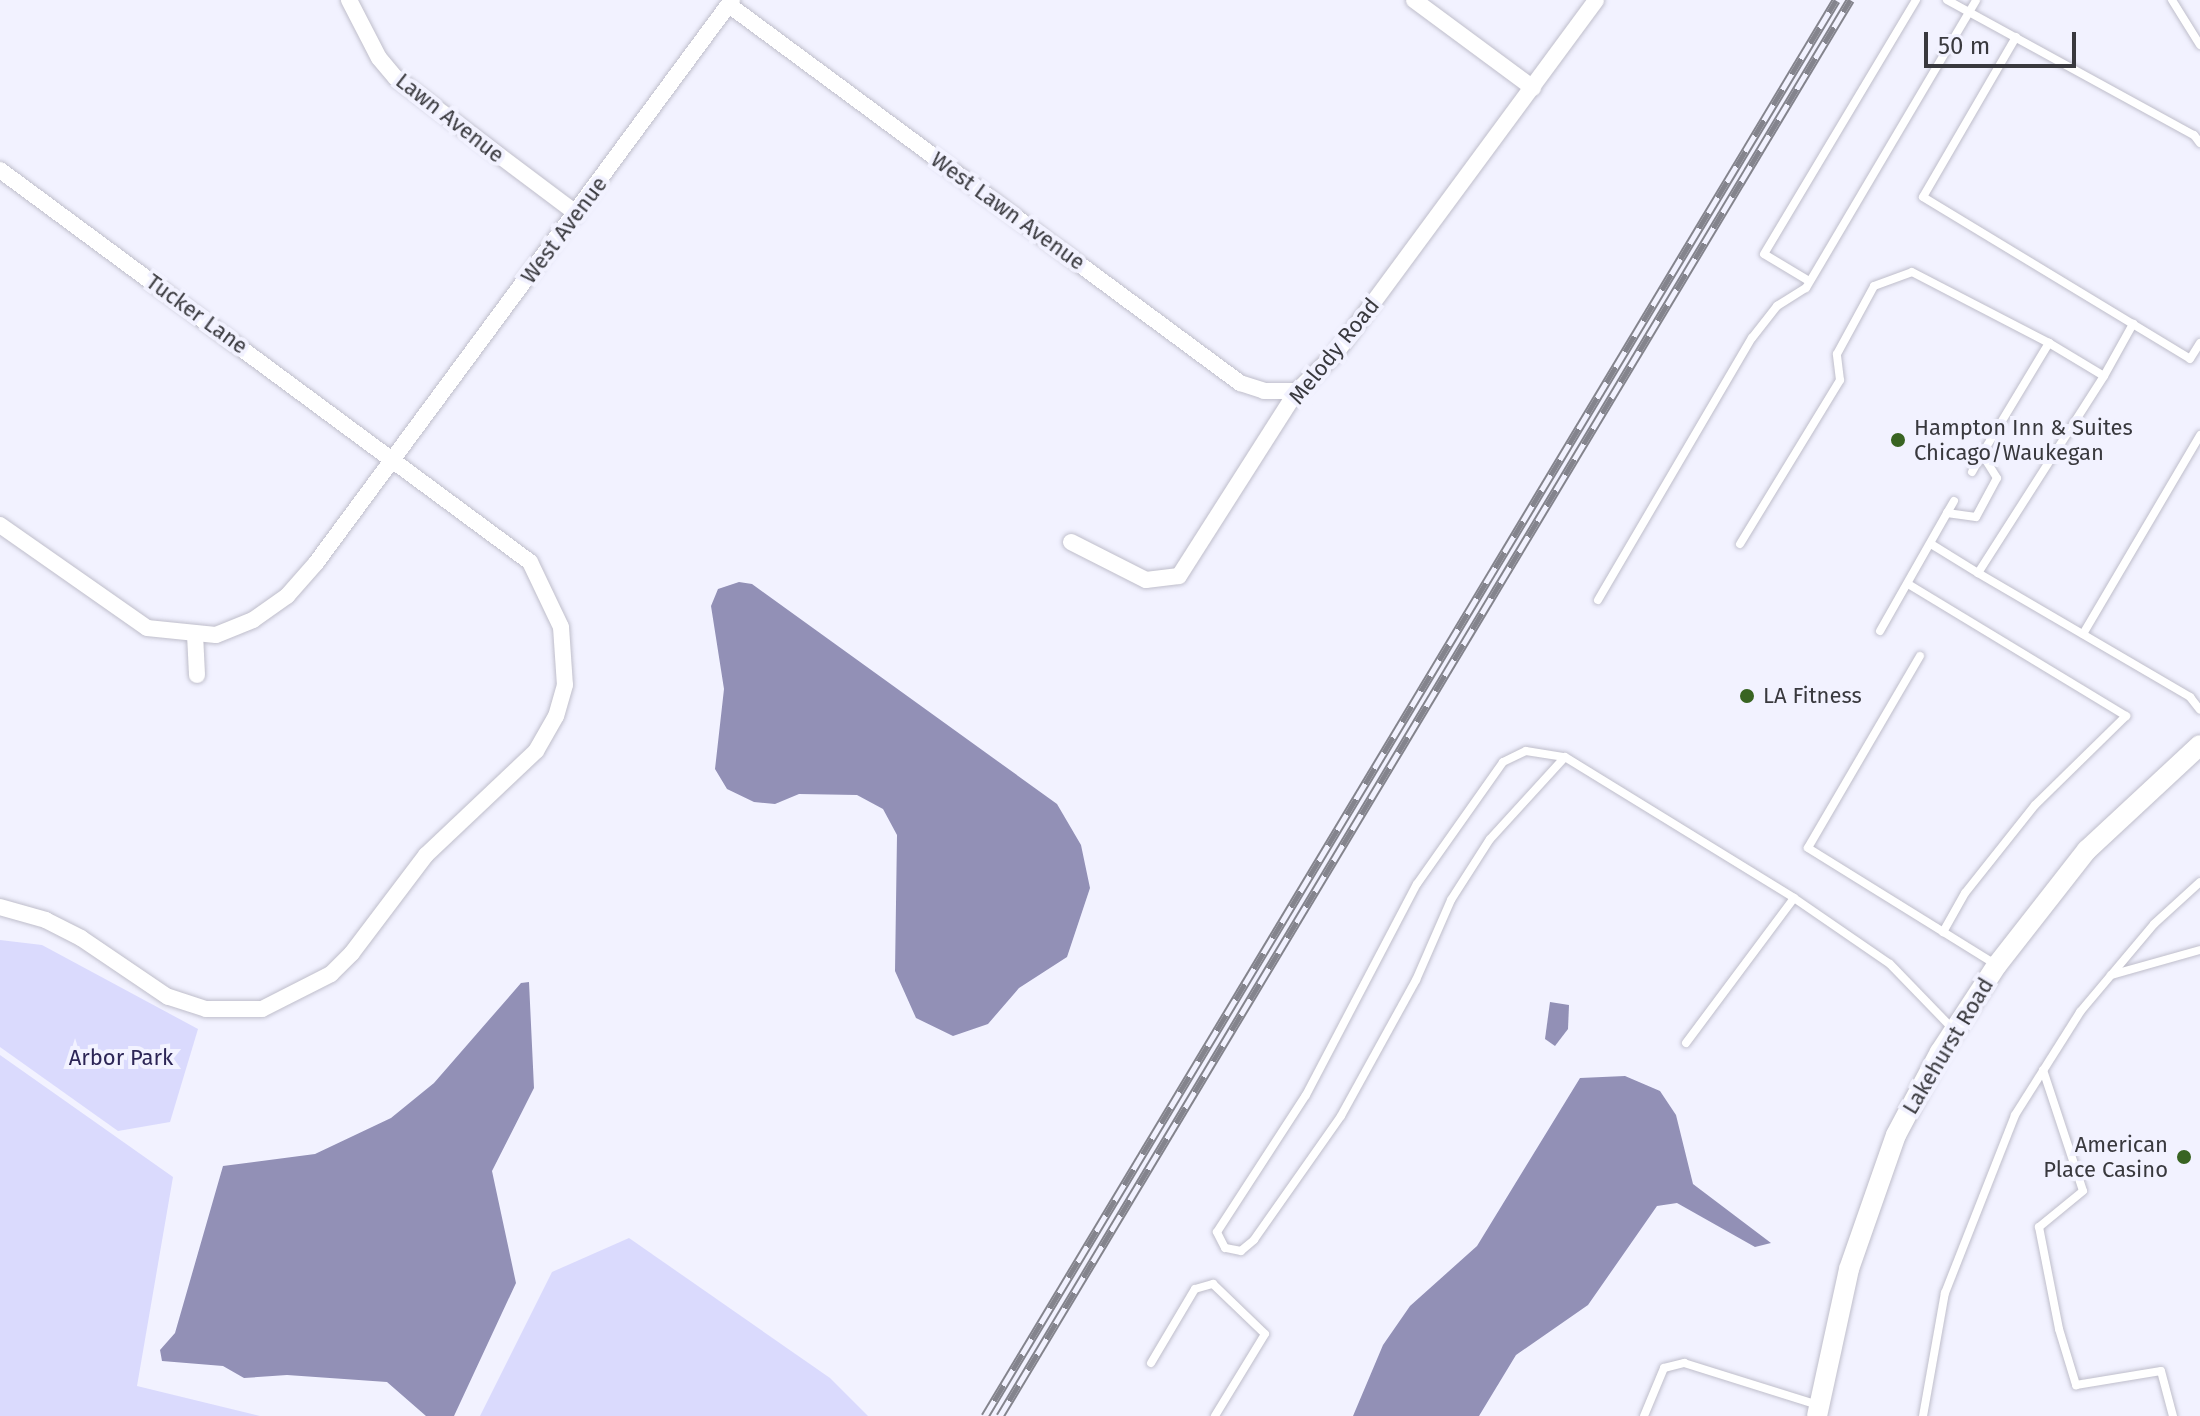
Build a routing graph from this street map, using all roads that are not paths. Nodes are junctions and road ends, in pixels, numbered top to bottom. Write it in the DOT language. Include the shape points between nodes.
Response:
graph roads {
  1 [pos="349,0"];
  2 [pos="1414,0"];
  3 [pos="1596,0"];
  4 [pos="1916,0"];
  5 [pos="1947,0"];
  6 [pos="1976,0"];
  7 [pos="2172,0"];
  8 [pos="730,2"];
  9 [pos="1969,12"];
  10 [pos="2016,37"];
  11 [pos="2200,45"];
  12 [pos="1533,88"];
  13 [pos="2200,125"];
  14 [pos="2197,139"];
  15 [pos="0,170"];
  16 [pos="576,213"];
  17 [pos="1809,281"];
  18 [pos="2133,324"];
  19 [pos="2049,343"];
  20 [pos="2200,343"];
  21 [pos="2190,359"];
  22 [pos="2200,365"];
  23 [pos="2104,376"];
  24 [pos="1297,391"];
  25 [pos="2200,435"];
  26 [pos="1982,454"];
  27 [pos="393,458"];
  28 [pos="1972,472"];
  29 [pos="1954,501"];
  30 [pos="1947,513"];
  31 [pos="0,525"];
  32 [pos="1071,542"];
  33 [pos="1740,544"];
  34 [pos="1931,544"];
  35 [pos="1978,573"];
  36 [pos="1908,584"];
  37 [pos="1598,600"];
  38 [pos="1880,631"];
  39 [pos="195,634"];
  40 [pos="2083,634"];
  41 [pos="1920,656"];
  42 [pos="197,675"];
  43 [pos="2200,710"];
  44 [pos="2200,745"];
  45 [pos="1565,757"];
  46 [pos="2200,882"];
  47 [pos="1794,898"];
  48 [pos="0,907"];
  49 [pos="1943,932"];
  50 [pos="2200,950"];
  51 [pos="1997,965"];
  52 [pos="2111,975"];
  53 [pos="1954,1030"];
  54 [pos="1686,1043"];
  55 [pos="2043,1070"];
  56 [pos="1151,1363"];
  57 [pos="1817,1410"];
  58 [pos="1215,1416"];
  59 [pos="1644,1416"];
  60 [pos="1923,1416"];
  61 [pos="2173,1416"];
  1 -- 16 [label="street, Lawn Avenue" via="379,58 396,78"];
  2 -- 12 [label="street"];
  3 -- 12 [label="street, Melody Road"];
  4 -- 17 [label="lane" via="1764,254"];
  5 -- 9 [label="lane"];
  6 -- 9 [label="lane"];
  7 -- 11 [label="lane"];
  8 -- 16 [label="street, West Avenue"];
  8 -- 24 [label="street, West Lawn Avenue" via="1240,383 1264,391"];
  9 -- 10 [label="lane"];
  9 -- 17 [label="lane"];
  10 -- 14 [label="lane"];
  10 -- 18 [label="lane" via="1923,197"];
  12 -- 24 [label="street, Melody Road" via="1336,353"];
  13 -- 14 [label="lane"];
  15 -- 27 [label="street, Tucker Lane"];
  16 -- 27 [label="street, West Avenue"];
  17 -- 37 [label="lane" via="1777,306 1752,338"];
  18 -- 21 [label="lane"];
  18 -- 23 [label="lane"];
  19 -- 23 [label="lane"];
  19 -- 26 [label="lane"];
  19 -- 33 [label="lane" via="1912,272 1874,286 1837,354 1840,380"];
  20 -- 21 [label="lane"];
  21 -- 22 [label="lane"];
  23 -- 35 [label="lane"];
  24 -- 32 [label="street, Melody Road" via="1179,576 1146,580"];
  25 -- 40 [label="lane"];
  26 -- 28 [label="lane"];
  26 -- 30 [label="lane" via="1997,478 1976,517"];
  27 -- 39 [label="street, West Avenue" via="287,596 253,620 216,635"];
  27 -- 48 [label="street, Tucker Lane" via="509,543 530,562 550,599 561,627 565,685 556,716 536,751 426,855 331,974 262,1009 206,1009 168,997 81,938 46,920"];
  29 -- 30 [label="lane"];
  30 -- 34 [label="lane"];
  31 -- 39 [label="street, West Avenue" via="147,628"];
  34 -- 35 [label="lane"];
  34 -- 36 [label="lane"];
  35 -- 40 [label="lane"];
  36 -- 38 [label="lane"];
  36 -- 49 [label="lane" via="2126,716 2035,805 1965,893"];
  39 -- 42 [label="street"];
  40 -- 43 [label="lane" via="2190,697"];
  41 -- 49 [label="lane" via="1808,848"];
  44 -- 51 [label="street, Lakehurst Road" via="2087,850"];
  45 -- 45 [label="lane" via="1526,751 1503,762 1458,819 1417,884 1306,1095 1217,1232 1225,1248 1241,1251 1254,1240 1341,1116 1416,980 1458,888 1490,839"];
  45 -- 47 [label="lane"];
  46 -- 52 [label="lane"];
  47 -- 53 [label="lane" via="1890,964"];
  47 -- 54 [label="lane"];
  49 -- 51 [label="lane"];
  50 -- 52 [label="lane"];
  51 -- 53 [label="street, Lakehurst Road"];
  52 -- 55 [label="lane"];
  53 -- 57 [label="street, Lakehurst Road" via="1896,1135 1849,1269"];
  55 -- 60 [label="lane" via="2015,1115 1965,1235 1939,1317"];
  55 -- 61 [label="lane" via="2083,1191 2039,1227 2076,1385 2161,1371"];
  56 -- 58 [label="lane" via="1195,1289 1213,1284 1265,1334"];
  57 -- 59 [label="lane" via="1684,1363 1664,1368"];
}
